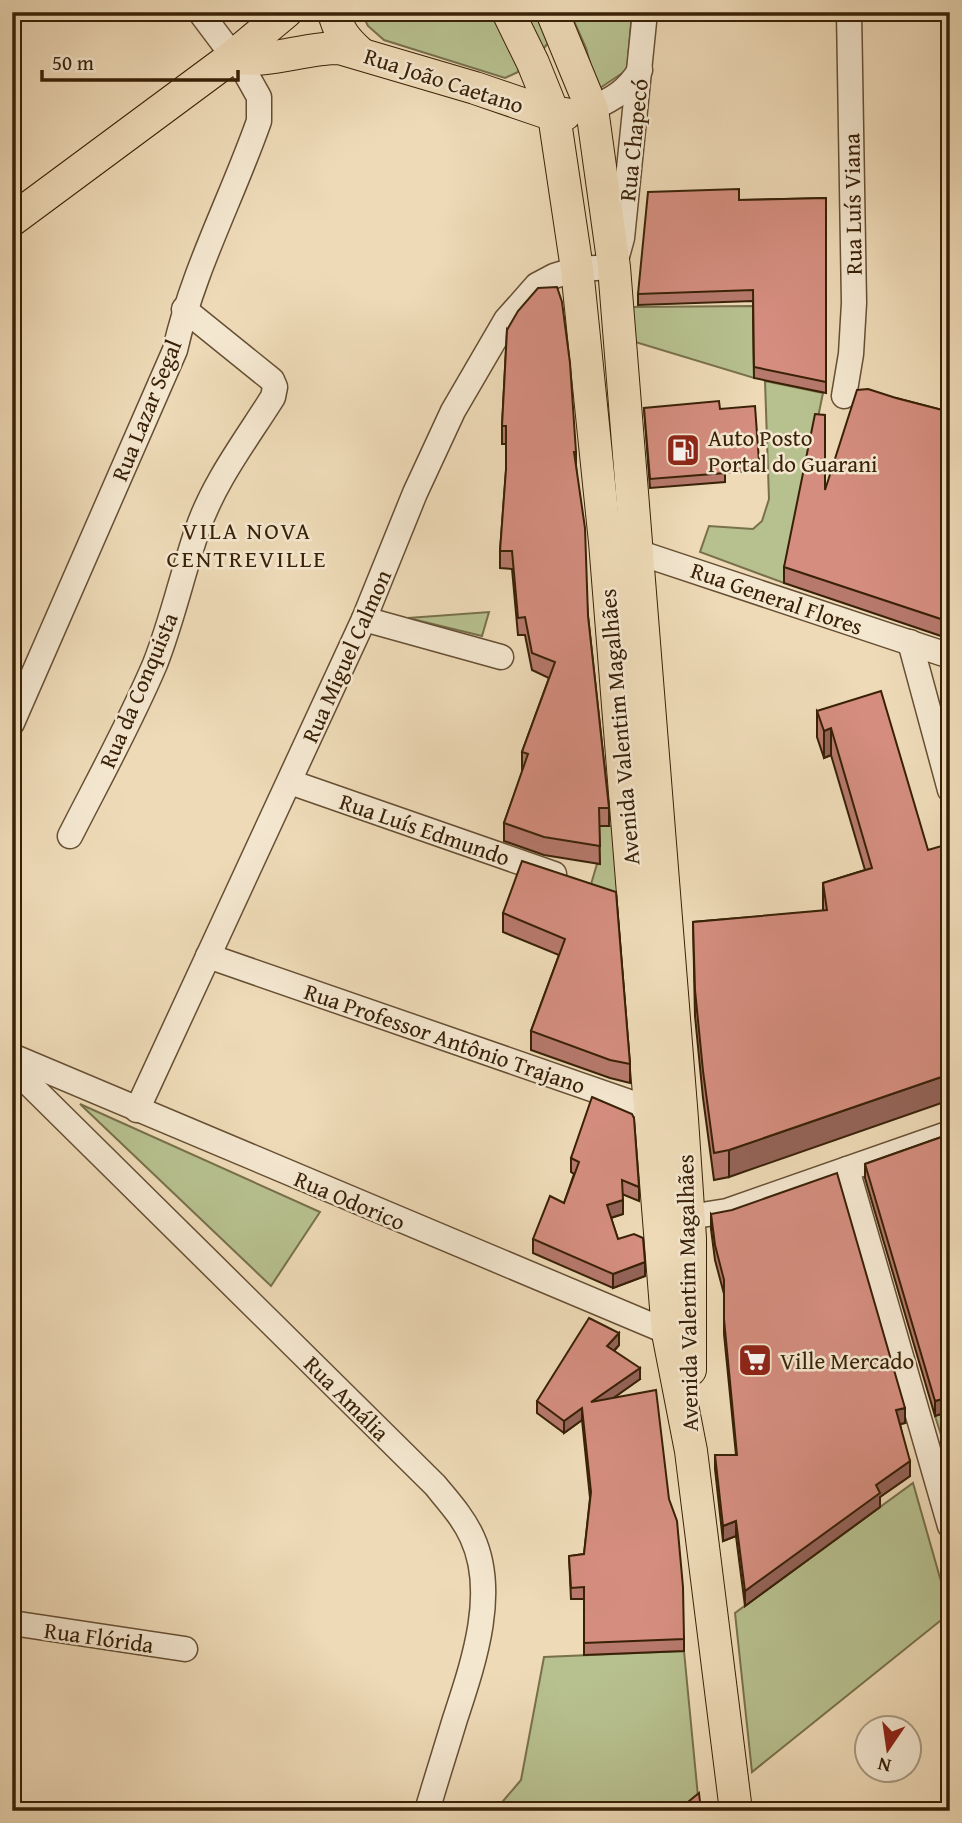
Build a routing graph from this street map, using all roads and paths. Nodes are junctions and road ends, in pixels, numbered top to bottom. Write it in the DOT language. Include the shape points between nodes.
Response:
graph roads {
  1 [pos="200,12"];
  2 [pos="286,12"];
  3 [pos="334,12"];
  4 [pos="509,12"];
  5 [pos="552,12"];
  6 [pos="645,12"];
  7 [pos="849,12"];
  8 [pos="359,52"];
  9 [pos="232,57"];
  10 [pos="640,69"];
  11 [pos="592,109"];
  12 [pos="554,115"];
  13 [pos="12,220"];
  14 [pos="614,267"];
  15 [pos="577,269"];
  16 [pos="184,309"];
  17 [pos="844,396"];
  18 [pos="604,541"];
  19 [pos="637,551"];
  20 [pos="364,619"];
  21 [pos="910,642"];
  22 [pos="950,656"];
  23 [pos="501,657"];
  24 [pos="12,723"];
  25 [pos="290,782"];
  26 [pos="950,790"];
  27 [pos="70,836"];
  28 [pos="560,876"];
  29 [pos="208,956"];
  30 [pos="12,1056"];
  31 [pos="12,1067"];
  32 [pos="651,1109"];
  33 [pos="137,1110"];
  34 [pos="682,1119"];
  35 [pos="950,1133"];
  36 [pos="847,1169"];
  37 [pos="674,1216"];
  38 [pos="679,1337"];
  39 [pos="950,1525"];
  40 [pos="12,1623"];
  41 [pos="185,1649"];
  42 [pos="427,1811"];
  43 [pos="736,1811"];
  1 -- 9 [label="street, Rua Lazar Segal"];
  2 -- 9 [label="main road"];
  3 -- 8 [label="main road" via="343,37"];
  4 -- 12 [label="main road, Avenida Valentim Magalhães"];
  5 -- 11 [label="main road, Avenida Valentim Magalhães"];
  6 -- 10 [label="street, Rua Chapecó"];
  7 -- 17 [label="street, Rua Luís Viana" via="854,303"];
  8 -- 9 [label="main road, Rua João Caetano" via="321,48 265,60"];
  8 -- 12 [label="main road, Rua João Caetano"];
  9 -- 13 [label="main road"];
  9 -- 16 [label="street, Rua Lazar Segal" via="259,97 259,121"];
  10 -- 11 [label="street, Rua João Caetano" via="631,85"];
  10 -- 14 [label="street, Rua Chapecó" via="622,238"];
  11 -- 12 [label="main road, Rua João Caetano"];
  11 -- 14 [label="main road, Avenida Valentim Magalhães"];
  12 -- 15 [label="main road, Avenida Valentim Magalhães"];
  14 -- 15 [label="street, Rua Miguel Calmon"];
  14 -- 19 [label="main road, Avenida Valentim Magalhães"];
  15 -- 18 [label="main road, Avenida Valentim Magalhães"];
  15 -- 20 [label="street, Rua Miguel Calmon" via="537,285 506,320 453,411"];
  16 -- 24 [label="street, Rua Lazar Segal" via="175,349 158,391"];
  16 -- 27 [label="street, Rua da Conquista" via="275,387 207,508 155,663"];
  18 -- 19 [label="street, Rua General Flores"];
  18 -- 32 [label="main road, Avenida Valentim Magalhães"];
  19 -- 21 [label="street, Rua General Flores"];
  19 -- 34 [label="main road, Avenida Valentim Magalhães"];
  20 -- 23 [label="street"];
  20 -- 25 [label="street, Rua Miguel Calmon"];
  21 -- 22 [label="street, Rua General Flores"];
  21 -- 26 [label="street"];
  25 -- 28 [label="street, Rua Luís Edmundo"];
  25 -- 29 [label="street, Rua Miguel Calmon"];
  29 -- 32 [label="street, Rua Professor Antônio Trajano"];
  29 -- 33 [label="street, Rua Miguel Calmon"];
  30 -- 33 [label="street, Rua Odorico"];
  31 -- 42 [label="street, Rua Amália" via="435,1485 473,1537 482,1569 477,1648"];
  32 -- 34 [label="street, Rua Professor Antônio Trajano"];
  32 -- 37 [label="main road, Avenida Valentim Magalhães"];
  33 -- 38 [label="street, Rua Odorico"];
  34 -- 37 [label="main road, Avenida Valentim Magalhães"];
  35 -- 36 [label="street"];
  36 -- 37 [label="street" via="727,1211"];
  36 -- 39 [label="street"];
  37 -- 38 [label="main road, Avenida Valentim Magalhães"];
  38 -- 43 [label="main road, Avenida Valentim Magalhães"];
  40 -- 41 [label="street, Rua Flórida"];
}
